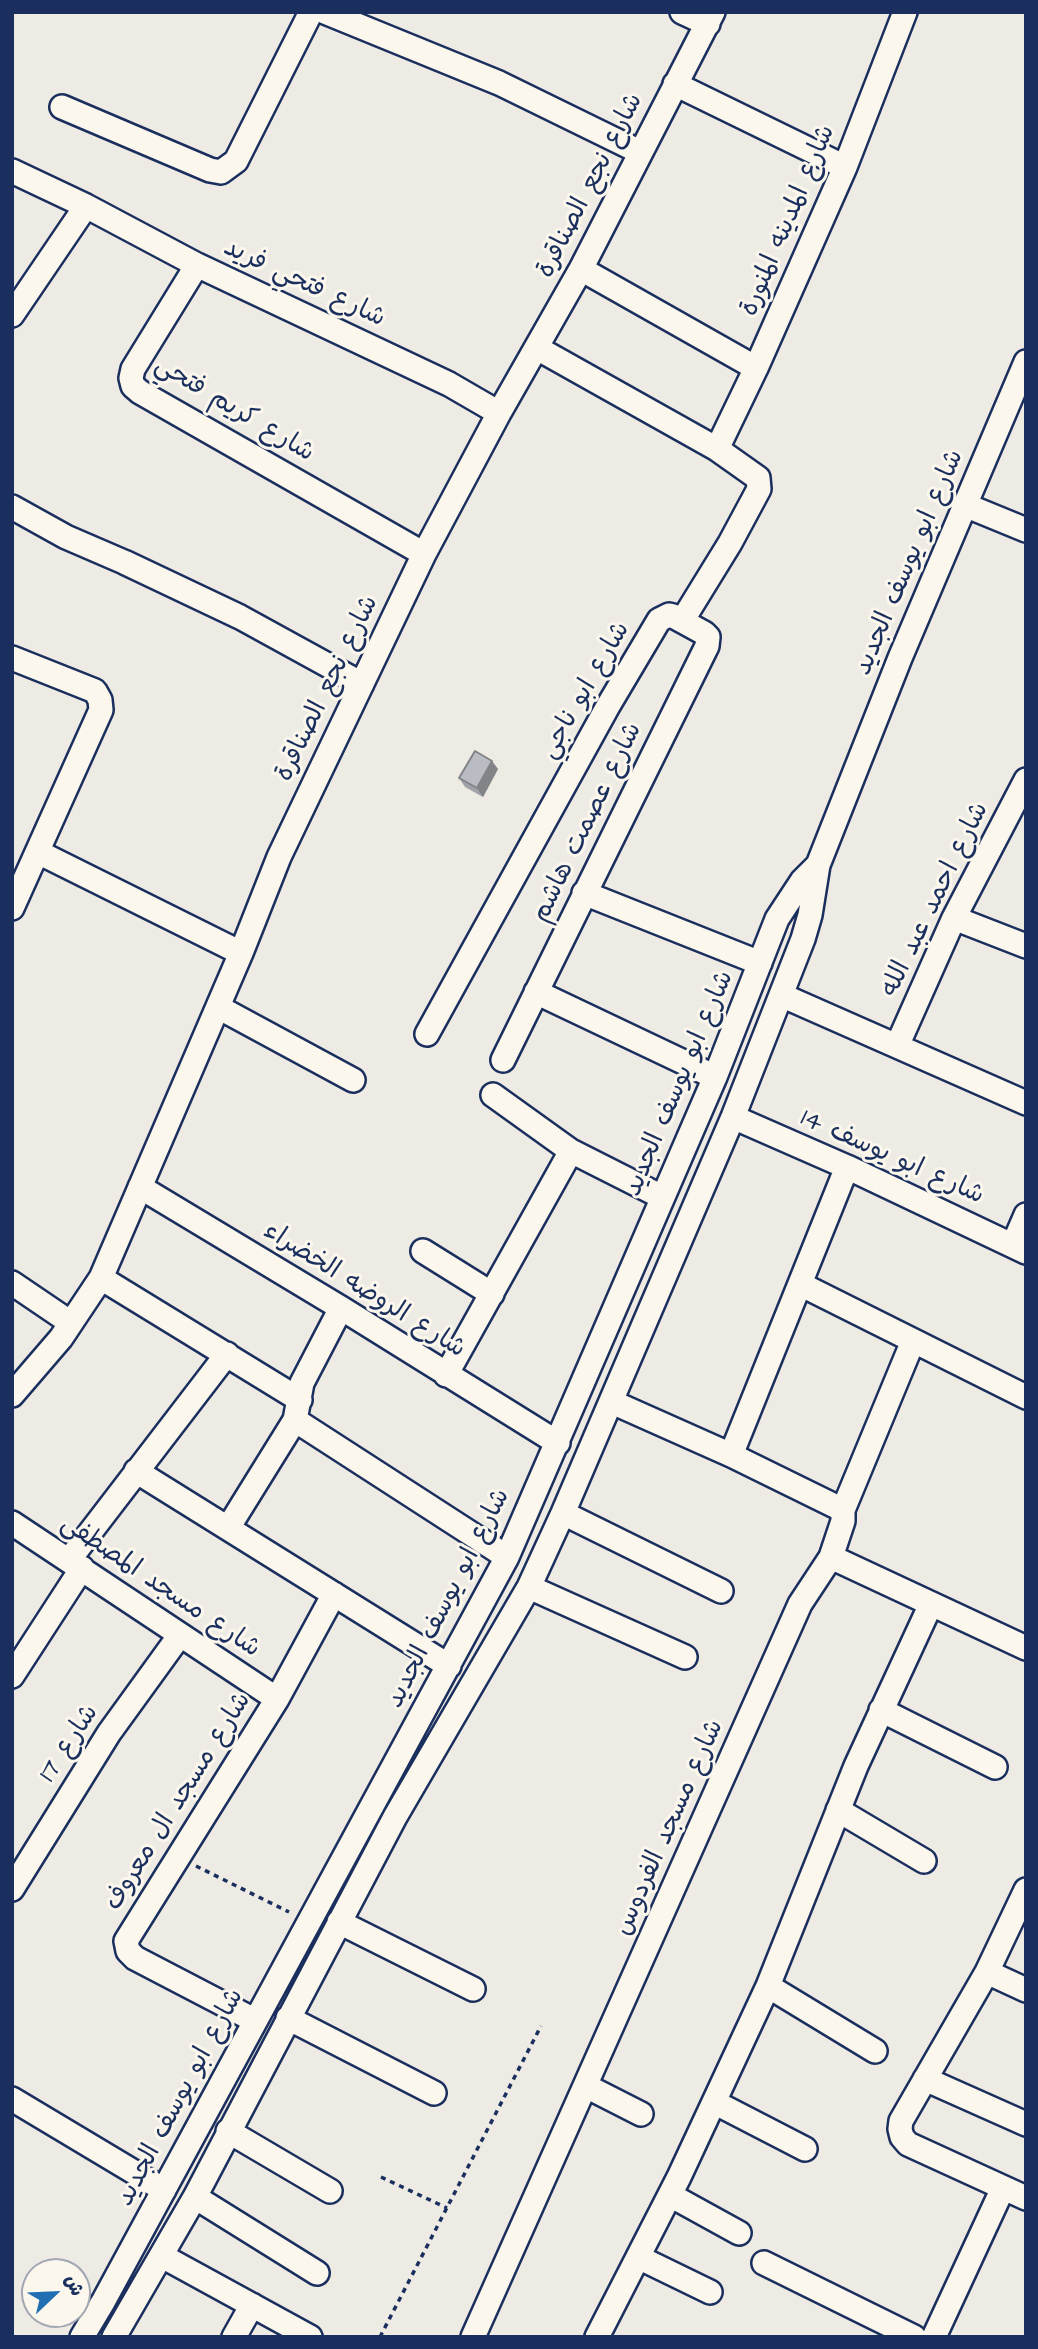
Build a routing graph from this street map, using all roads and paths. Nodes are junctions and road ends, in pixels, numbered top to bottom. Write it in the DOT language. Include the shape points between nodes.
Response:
graph roads {
  1 [pos="311,12"];
  2 [pos="325,12"];
  3 [pos="682,12"];
  4 [pos="905,12"];
  5 [pos="710,18"];
  6 [pos="675,84"];
  7 [pos="62,107"];
  8 [pos="640,152"];
  9 [pos="845,167"];
  10 [pos="12,171"];
  11 [pos="86,206"];
  12 [pos="197,265"];
  13 [pos="581,269"];
  14 [pos="12,315"];
  15 [pos="537,348"];
  16 [pos="1026,362"];
  17 [pos="756,368"];
  18 [pos="499,412"];
  19 [pos="717,449"];
  20 [pos="965,505"];
  21 [pos="12,506"];
  22 [pos="1026,530"];
  23 [pos="424,554"];
  24 [pos="682,621"];
  25 [pos="12,658"];
  26 [pos="362,684"];
  27 [pos="1026,779"];
  28 [pos="1020,807"];
  29 [pos="38,852"];
  30 [pos="818,865"];
  31 [pos="584,893"];
  32 [pos="12,908"];
  33 [pos="954,918"];
  34 [pos="769,940"];
  35 [pos="1026,946"];
  36 [pos="241,953"];
  37 [pos="796,955"];
  38 [pos="760,963"];
  39 [pos="536,992"];
  40 [pos="781,995"];
  41 [pos="218,1007"];
  42 [pos="427,1034"];
  43 [pos="897,1046"];
  44 [pos="503,1060"];
  45 [pos="715,1077"];
  46 [pos="354,1080"];
  47 [pos="493,1095"];
  48 [pos="1026,1103"];
  49 [pos="733,1117"];
  50 [pos="571,1151"];
  51 [pos="847,1167"];
  52 [pos="140,1187"];
  53 [pos="662,1197"];
  54 [pos="1026,1214"];
  55 [pos="1019,1248"];
  56 [pos="423,1251"];
  57 [pos="101,1278"];
  58 [pos="12,1283"];
  59 [pos="800,1284"];
  60 [pos="492,1294"];
  61 [pos="341,1308"];
  62 [pos="71,1323"];
  63 [pos="913,1341"];
  64 [pos="227,1354"];
  65 [pos="446,1375"];
  66 [pos="12,1395"];
  67 [pos="1026,1397"];
  68 [pos="612,1402"];
  69 [pos="298,1410"];
  70 [pos="558,1443"];
  71 [pos="731,1455"];
  72 [pos="136,1471"];
  73 [pos="843,1510"];
  74 [pos="563,1513"];
  75 [pos="12,1523"];
  76 [pos="228,1528"];
  77 [pos="831,1556"];
  78 [pos="506,1557"];
  79 [pos="75,1564"];
  80 [pos="529,1587"];
  81 [pos="721,1591"];
  82 [pos="334,1594"];
  83 [pos="931,1604"];
  84 [pos="180,1634"];
  85 [pos="1026,1648"];
  86 [pos="685,1657"];
  87 [pos="449,1666"];
  88 [pos="12,1676"];
  89 [pos="277,1699"];
  90 [pos="881,1710"];
  91 [pos="995,1767"];
  92 [pos="371,1804"];
  93 [pos="838,1810"];
  94 [pos="395,1817"];
  95 [pos="178,1857"];
  96 [pos="924,1861"];
  97 [pos="12,1889"];
  98 [pos="1026,1890"];
  99 [pos="307,1921"];
  100 [pos="340,1922"];
  101 [pos="988,1972"];
  102 [pos="768,1986"];
  103 [pos="473,1989"];
  104 [pos="1026,1990"];
  105 [pos="288,2018"];
  106 [pos="254,2020"];
  107 [pos="541,2026"];
  108 [pos="875,2050"];
  109 [pos="925,2079"];
  110 [pos="586,2086"];
  111 [pos="434,2093"];
  112 [pos="12,2099"];
  113 [pos="714,2102"];
  114 [pos="641,2114"];
  115 [pos="1026,2124"];
  116 [pos="228,2131"];
  117 [pos="806,2149"];
  118 [pos="381,2177"];
  119 [pos="1003,2188"];
  120 [pos="164,2190"];
  121 [pos="330,2191"];
  122 [pos="670,2195"];
  123 [pos="195,2197"];
  124 [pos="1026,2198"];
  125 [pos="447,2208"];
  126 [pos="739,2233"];
  127 [pos="162,2256"];
  128 [pos="638,2257"];
  129 [pos="764,2263"];
  130 [pos="317,2273"];
  131 [pos="710,2292"];
  132 [pos="252,2305"];
  133 [pos="603,2335"];
  134 [pos="82,2337"];
  135 [pos="114,2337"];
  136 [pos="234,2337"];
  137 [pos="310,2337"];
  138 [pos="380,2337"];
  139 [pos="473,2337"];
  140 [pos="914,2337"];
  141 [pos="934,2337"];
  1 -- 7 [label="street" via="236,161 221,172"];
  2 -- 8 [label="street" via="499,83"];
  3 -- 5 [label="street"];
  4 -- 9 [label="street, شارع المدينه المنورة"];
  5 -- 6 [label="street, شارع نجع الصناقرة"];
  6 -- 8 [label="street, شارع نجع الصناقرة"];
  6 -- 9 [label="street"];
  8 -- 13 [label="street, شارع نجع الصناقرة"];
  9 -- 17 [label="street, شارع المدينه المنورة"];
  10 -- 11 [label="street, شارع فتحي فريد"];
  11 -- 12 [label="street, شارع فتحي فريد"];
  11 -- 14 [label="street"];
  12 -- 18 [label="street, شارع فتحي فريد"];
  12 -- 23 [label="street, شارع كريم فتحي" via="133,369 133,386"];
  13 -- 15 [label="street, شارع نجع الصناقرة"];
  13 -- 17 [label="street"];
  15 -- 18 [label="street, شارع نجع الصناقرة"];
  15 -- 19 [label="street"];
  16 -- 20 [label="street, شارع ابو يوسف الجديد"];
  17 -- 19 [label="street, شارع المدينه المنورة"];
  18 -- 23 [label="street, شارع نجع الصناقرة"];
  19 -- 24 [label="street" via="755,475 759,489"];
  20 -- 22 [label="street"];
  20 -- 30 [label="street, شارع ابو يوسف الجديد"];
  21 -- 26 [label="street" via="66,537 240,617"];
  23 -- 26 [label="street, شارع نجع الصناقرة"];
  24 -- 31 [label="street, شارع عصمت هاشم" via="708,637 707,646"];
  24 -- 42 [label="street, شارع ابو ناجي" via="668,615 659,620"];
  25 -- 29 [label="street" via="94,691 102,710"];
  26 -- 36 [label="street, شارع نجع الصناقرة" via="279,858"];
  27 -- 28 [label="street, شارع احمد عبد الله"];
  28 -- 33 [label="street, شارع احمد عبد الله"];
  29 -- 32 [label="street"];
  29 -- 36 [label="street"];
  30 -- 34 [label="street, شارع ابو يوسف الجديد" via="788,899"];
  30 -- 37 [label="street, شارع ابو يوسف الجديد" via="810,915"];
  31 -- 38 [label="street"];
  31 -- 39 [label="street, شارع عصمت هاشم"];
  33 -- 35 [label="street"];
  33 -- 43 [label="street, شارع احمد عبد الله"];
  34 -- 37 [label="street" via="784,934 792,938"];
  34 -- 38 [label="street, شارع ابو يوسف الجديد"];
  36 -- 41 [label="street, شارع نجع الصناقرة"];
  37 -- 40 [label="street, شارع ابو يوسف الجديد"];
  38 -- 45 [label="street, شارع ابو يوسف الجديد"];
  39 -- 44 [label="street, شارع عصمت هاشم"];
  39 -- 45 [label="street"];
  40 -- 43 [label="street"];
  40 -- 49 [label="street, شارع ابو يوسف الجديد"];
  41 -- 46 [label="street"];
  41 -- 52 [label="street, شارع نجع الصناقرة"];
  43 -- 48 [label="street"];
  45 -- 53 [label="street, شارع ابو يوسف الجديد"];
  47 -- 50 [label="street"];
  49 -- 51 [label="street, شارع ابو يوسف 14"];
  49 -- 68 [label="street, شارع ابو يوسف الجديد"];
  50 -- 53 [label="street"];
  50 -- 60 [label="street"];
  51 -- 55 [label="street, شارع ابو يوسف 14"];
  51 -- 59 [label="street"];
  52 -- 57 [label="street, شارع نجع الصناقرة"];
  52 -- 61 [label="street, شارع الروضه الخضراء"];
  53 -- 70 [label="street, شارع ابو يوسف الجديد"];
  54 -- 55 [label="street"];
  56 -- 60 [label="street"];
  57 -- 62 [label="street, شارع نجع الصناقرة"];
  57 -- 64 [label="street"];
  58 -- 62 [label="street"];
  59 -- 63 [label="street"];
  59 -- 71 [label="street"];
  60 -- 65 [label="street"];
  61 -- 65 [label="street, شارع الروضه الخضراء"];
  61 -- 69 [label="street" via="302,1383"];
  62 -- 66 [label="street, شارع نجع الصناقرة"];
  63 -- 67 [label="street"];
  63 -- 73 [label="street, شارع مسجد الفردوس"];
  64 -- 69 [label="street"];
  64 -- 72 [label="street"];
  65 -- 70 [label="street, شارع الروضه الخضراء"];
  68 -- 71 [label="street"];
  68 -- 74 [label="street, شارع ابو يوسف الجديد"];
  69 -- 76 [label="street"];
  69 -- 78 [label="street"];
  70 -- 78 [label="street, شارع ابو يوسف الجديد"];
  71 -- 73 [label="street"];
  72 -- 76 [label="street"];
  72 -- 79 [label="street"];
  73 -- 77 [label="street, شارع مسجد الفردوس"];
  74 -- 80 [label="street, شارع ابو يوسف الجديد"];
  74 -- 81 [label="street"];
  75 -- 79 [label="street, شارع مسجد المصطفى"];
  76 -- 82 [label="street"];
  77 -- 83 [label="street"];
  77 -- 110 [label="street, شارع مسجد الفردوس" via="800,1604"];
  78 -- 87 [label="street, شارع ابو يوسف الجديد"];
  79 -- 84 [label="street, شارع مسجد المصطفى"];
  79 -- 88 [label="street"];
  80 -- 86 [label="street"];
  80 -- 94 [label="street, شارع ابو يوسف الجديد"];
  82 -- 87 [label="street"];
  82 -- 89 [label="street, شارع مسجد ال معروف"];
  83 -- 85 [label="street"];
  83 -- 90 [label="street"];
  84 -- 89 [label="street, شارع مسجد المصطفى"];
  84 -- 97 [label="street, شارع 17" via="102,1744"];
  87 -- 92 [label="street, شارع ابو يوسف الجديد"];
  89 -- 95 [label="street, شارع مسجد ال معروف"];
  90 -- 91 [label="street"];
  90 -- 93 [label="street"];
  92 -- 94 [label="street"];
  92 -- 99 [label="street, شارع ابو يوسف الجديد"];
  93 -- 96 [label="street"];
  93 -- 102 [label="street"];
  94 -- 100 [label="street, شارع ابو يوسف الجديد"];
  95 -- 99 [label="path"];
  95 -- 106 [label="street, شارع مسجد ال معروف" via="131,1931 128,1951"];
  98 -- 101 [label="street"];
  99 -- 106 [label="street, شارع ابو يوسف الجديد"];
  100 -- 103 [label="street"];
  100 -- 105 [label="street, شارع ابو يوسف الجديد"];
  101 -- 104 [label="street"];
  101 -- 109 [label="street"];
  102 -- 108 [label="street"];
  102 -- 113 [label="street"];
  105 -- 111 [label="street"];
  105 -- 116 [label="street, شارع ابو يوسف الجديد"];
  106 -- 120 [label="street, شارع ابو يوسف الجديد"];
  107 -- 125 [label="path"];
  109 -- 115 [label="street"];
  109 -- 119 [label="street" via="901,2120 902,2137 908,2144"];
  110 -- 114 [label="street"];
  110 -- 139 [label="street, شارع مسجد الفردوس"];
  112 -- 120 [label="street"];
  113 -- 117 [label="street"];
  113 -- 122 [label="street"];
  116 -- 121 [label="street"];
  116 -- 123 [label="street, شارع ابو يوسف الجديد"];
  118 -- 125 [label="path"];
  119 -- 124 [label="street"];
  119 -- 141 [label="street"];
  120 -- 134 [label="street, شارع ابو يوسف الجديد"];
  122 -- 126 [label="street"];
  122 -- 128 [label="street"];
  123 -- 127 [label="street, شارع ابو يوسف الجديد"];
  123 -- 130 [label="street"];
  125 -- 138 [label="path"];
  127 -- 132 [label="street"];
  127 -- 135 [label="street, شارع ابو يوسف الجديد"];
  128 -- 131 [label="street"];
  128 -- 133 [label="street"];
  129 -- 140 [label="street"];
  132 -- 136 [label="street"];
  132 -- 137 [label="street"];
}
